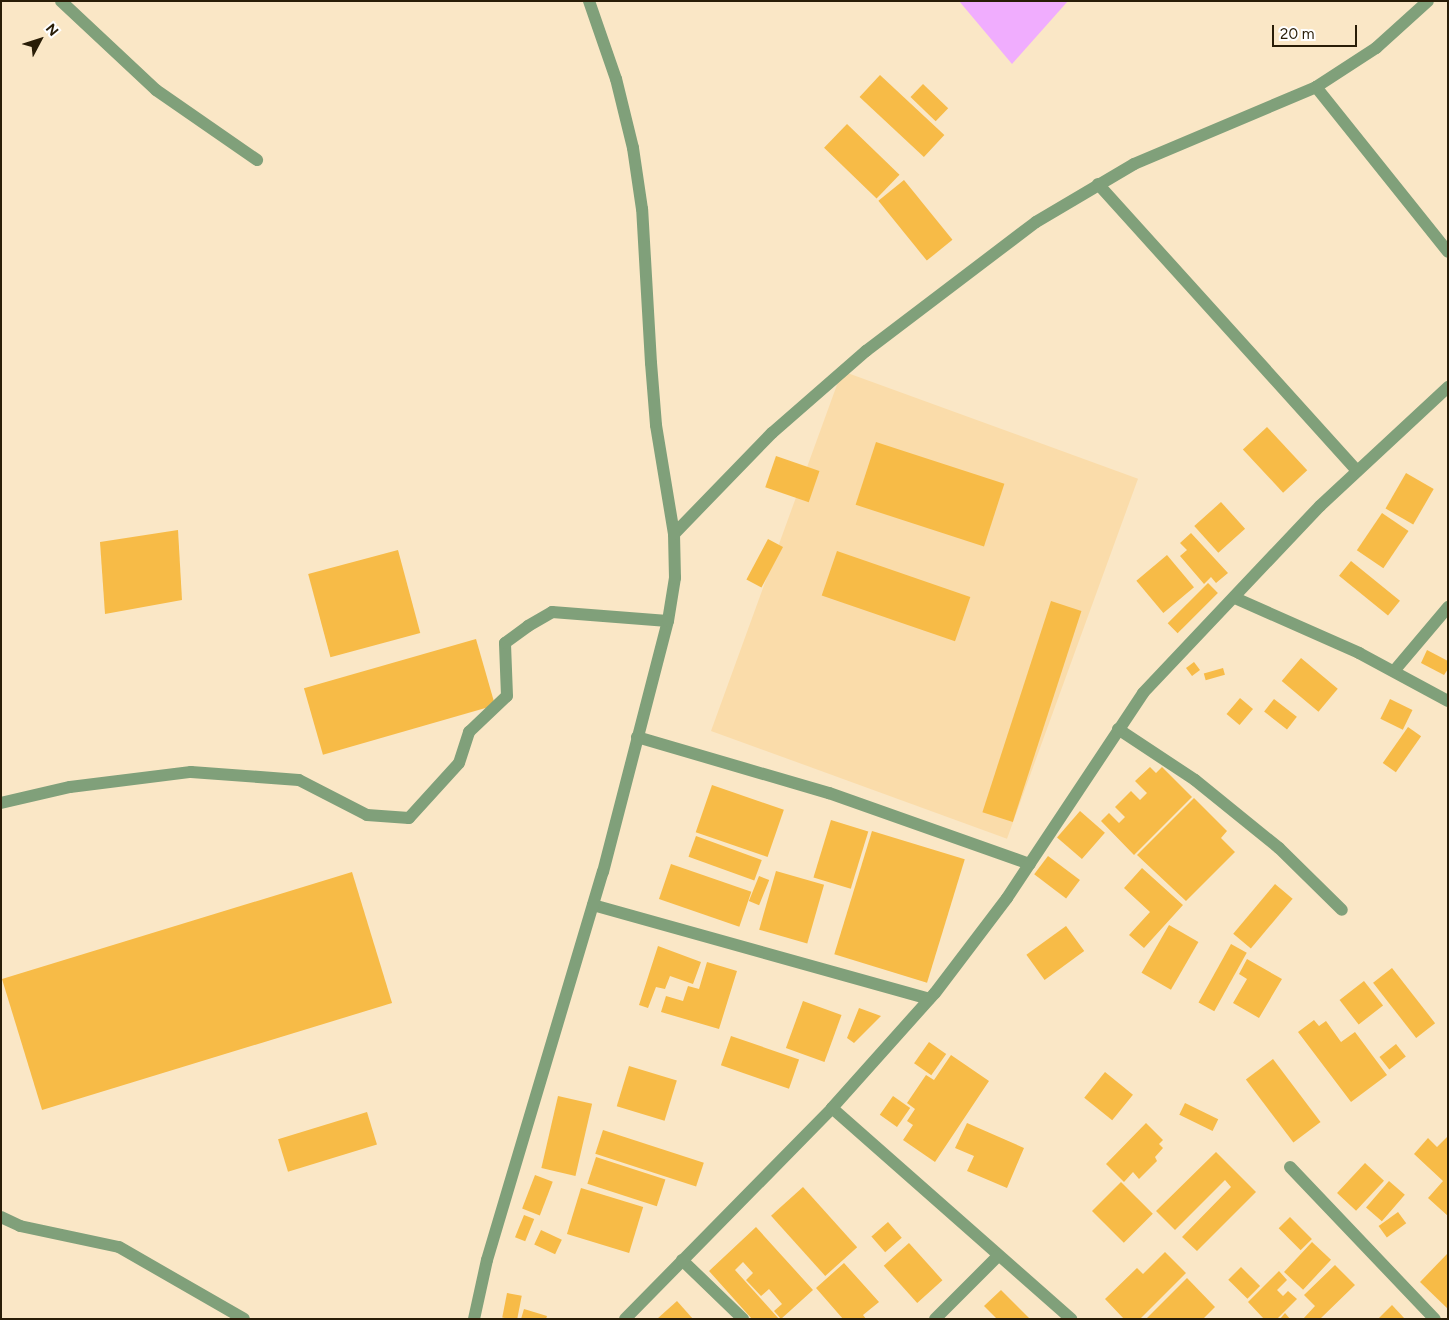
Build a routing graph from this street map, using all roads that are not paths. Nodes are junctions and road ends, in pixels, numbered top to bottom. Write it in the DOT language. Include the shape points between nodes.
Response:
graph roads {
  1 [pos="61,1"];
  2 [pos="589,1"];
  3 [pos="1428,1"];
  4 [pos="1316,87"];
  5 [pos="257,160"];
  6 [pos="1098,184"];
  7 [pos="1448,252"];
  8 [pos="1448,387"];
  9 [pos="1356,470"];
  10 [pos="674,534"];
  11 [pos="1235,598"];
  12 [pos="1448,607"];
  13 [pos="668,621"];
  14 [pos="1394,671"];
  15 [pos="1448,701"];
  16 [pos="1118,729"];
  17 [pos="637,737"];
  18 [pos="1,803"];
  19 [pos="1030,864"];
  20 [pos="593,905"];
  21 [pos="1342,910"];
  22 [pos="929,999"];
  23 [pos="832,1108"];
  24 [pos="1290,1167"];
  25 [pos="1,1217"];
  26 [pos="998,1256"];
  27 [pos="682,1260"];
  28 [pos="244,1319"];
  29 [pos="474,1319"];
  30 [pos="625,1319"];
  31 [pos="743,1319"];
  32 [pos="935,1319"];
  33 [pos="1071,1319"];
  34 [pos="1435,1319"];
  1 -- 5 [label="street" via="156,90"];
  2 -- 10 [label="street" via="616,79 633,148 642,209 656,425"];
  3 -- 4 [label="street" via="1376,48"];
  4 -- 6 [label="street" via="1134,164"];
  4 -- 7 [label="street"];
  6 -- 9 [label="street"];
  6 -- 10 [label="street" via="1036,222 866,351 772,433"];
  8 -- 9 [label="street"];
  9 -- 11 [label="street"];
  10 -- 13 [label="street" via="675,578"];
  11 -- 14 [label="street"];
  11 -- 16 [label="street" via="1143,693"];
  12 -- 14 [label="street"];
  13 -- 17 [label="street"];
  13 -- 18 [label="street" via="552,612 505,643 507,696 469,732 459,763 409,818 367,815 299,780 191,772 70,786"];
  14 -- 15 [label="street"];
  16 -- 19 [label="street"];
  16 -- 21 [label="street" via="1195,780 1279,848"];
  17 -- 19 [label="street" via="829,793"];
  17 -- 20 [label="street"];
  19 -- 22 [label="street" via="975,942"];
  20 -- 22 [label="street"];
  20 -- 29 [label="street" via="487,1260"];
  22 -- 23 [label="street"];
  23 -- 26 [label="street"];
  23 -- 27 [label="street"];
  24 -- 34 [label="street"];
  25 -- 28 [label="street" via="20,1226 119,1247"];
  26 -- 32 [label="street"];
  26 -- 33 [label="street"];
  27 -- 30 [label="street"];
  27 -- 31 [label="street"];
}
